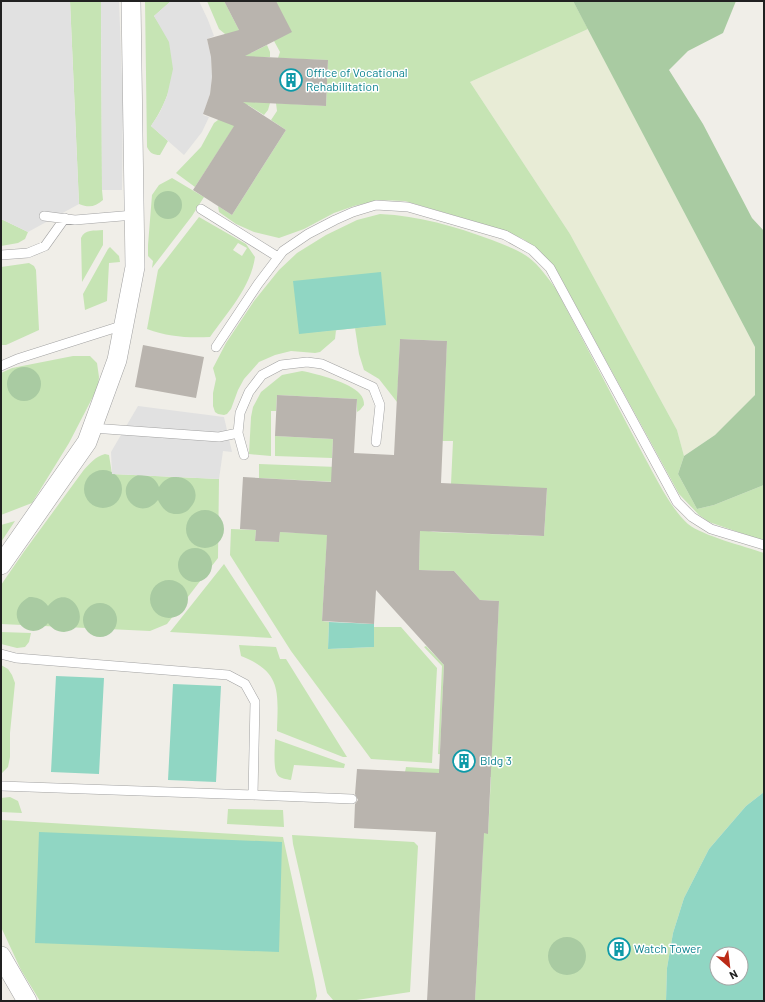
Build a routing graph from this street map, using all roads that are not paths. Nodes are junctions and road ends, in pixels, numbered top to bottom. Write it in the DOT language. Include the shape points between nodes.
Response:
graph roads {
  1 [pos="131,1"];
  2 [pos="201,209"];
  3 [pos="134,215"];
  4 [pos="44,216"];
  5 [pos="65,218"];
  6 [pos="1,255"];
  7 [pos="278,257"];
  8 [pos="124,325"];
  9 [pos="216,347"];
  10 [pos="1,366"];
  11 [pos="92,428"];
  12 [pos="238,433"];
  13 [pos="376,442"];
  14 [pos="244,454"];
  15 [pos="764,545"];
  16 [pos="1,565"];
  17 [pos="1,654"];
  18 [pos="1,786"];
  19 [pos="253,795"];
  20 [pos="352,799"];
  21 [pos="1,956"];
  22 [pos="27,1001"];
  1 -- 3 [label="street"];
  2 -- 7 [label="lane"];
  3 -- 5 [label="lane" via="75,220"];
  3 -- 8 [label="street" via="135,267"];
  4 -- 5 [label="lane"];
  5 -- 6 [label="lane" via="45,246 28,253"];
  7 -- 9 [label="lane"];
  7 -- 15 [label="lane" via="308,234 353,212 376,205 408,206 504,235 532,250 550,268 677,502 692,517 711,529"];
  8 -- 10 [label="lane"];
  8 -- 11 [label="street" via="117,360"];
  11 -- 12 [label="lane" via="219,437"];
  11 -- 16 [label="street" via="87,442"];
  12 -- 13 [label="lane" via="240,413 249,392 262,375 281,365 307,362 322,364 373,387 380,404"];
  12 -- 14 [label="lane"];
  17 -- 19 [label="lane" via="16,658 228,675 245,684 255,702"];
  18 -- 19 [label="lane"];
  19 -- 20 [label="lane"];
  21 -- 22 [label="street"];
}
